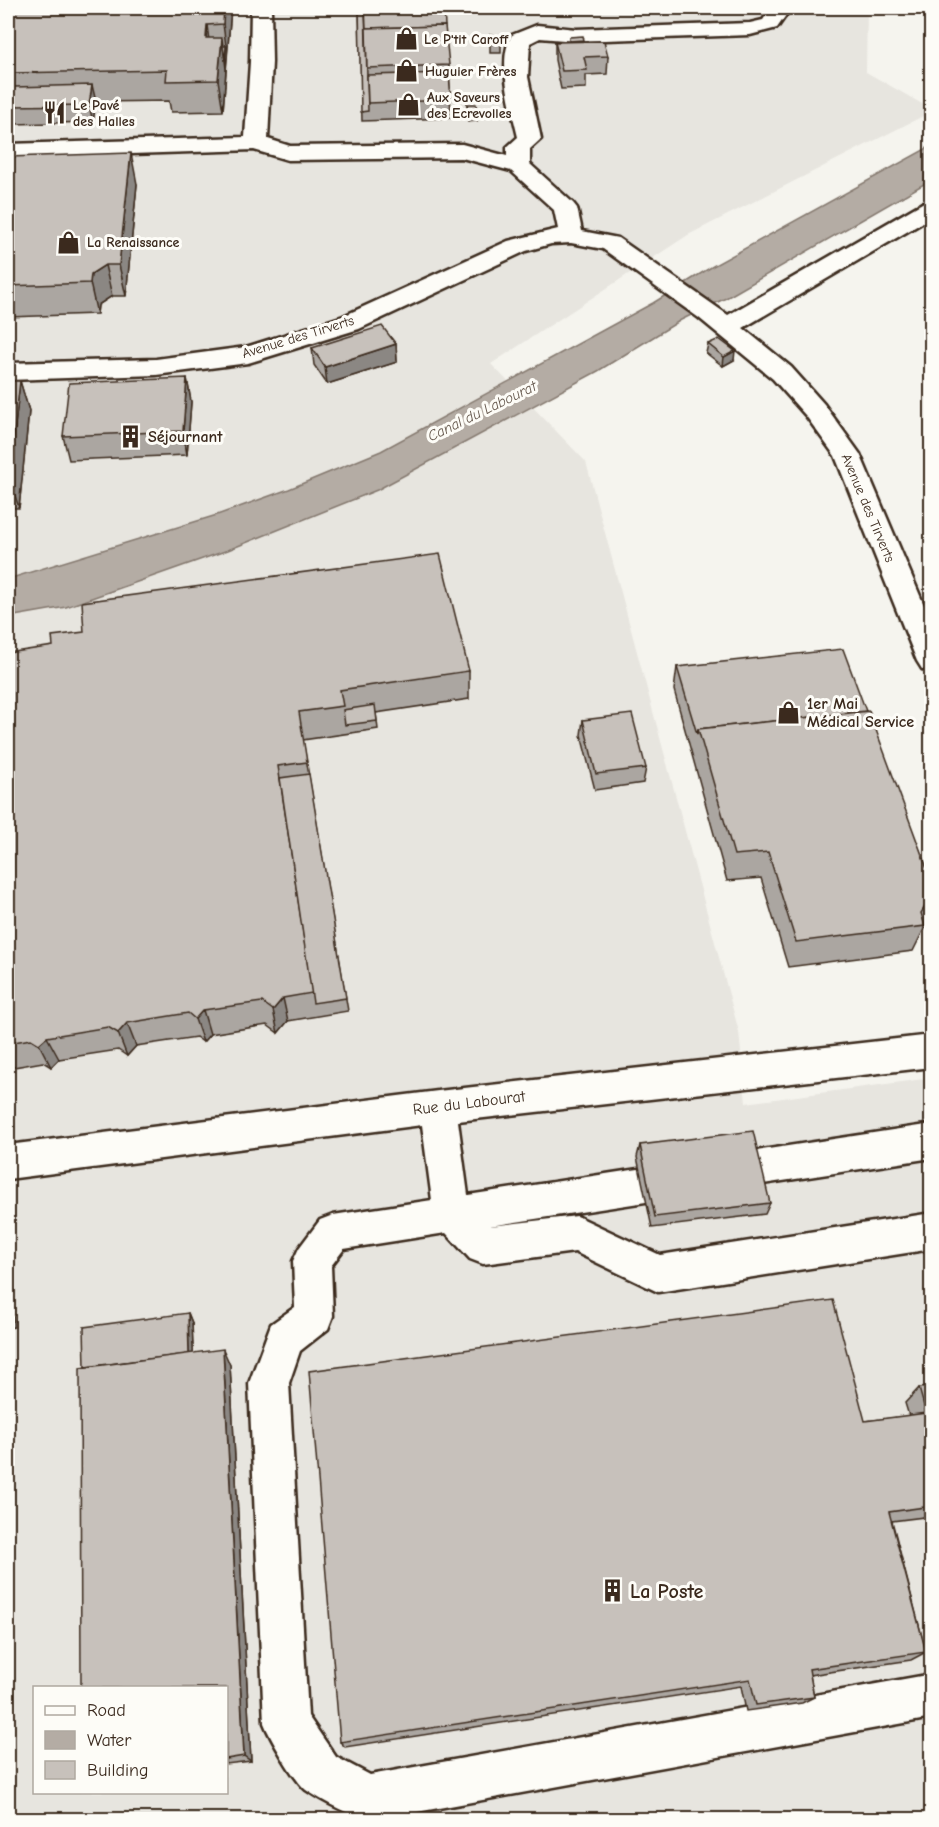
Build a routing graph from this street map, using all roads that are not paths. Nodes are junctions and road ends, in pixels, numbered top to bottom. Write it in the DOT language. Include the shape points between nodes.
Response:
graph roads {
  1 [pos="261,8"];
  2 [pos="782,8"];
  3 [pos="256,143"];
  4 [pos="8,150"];
  5 [pos="519,166"];
  6 [pos="932,207"];
  7 [pos="572,236"];
  8 [pos="717,320"];
  9 [pos="8,372"];
  10 [pos="932,661"];
  11 [pos="932,1051"];
  12 [pos="438,1107"];
  13 [pos="932,1141"];
  14 [pos="8,1162"];
  15 [pos="452,1213"];
  16 [pos="932,1231"];
  17 [pos="932,1696"];
  1 -- 3 [label="street"];
  2 -- 5 [label="street" via="770,24 750,29 576,35 537,31 520,40 515,53 530,139 518,147"];
  3 -- 4 [label="street"];
  3 -- 5 [label="street" via="288,153 462,151"];
  5 -- 7 [label="street" via="566,208"];
  6 -- 8 [label="street"];
  7 -- 8 [label="street, Avenue des Tirverts" via="610,243"];
  7 -- 9 [label="street, Avenue des Tirverts" via="517,246 350,323 248,355 156,367"];
  8 -- 10 [label="street, Avenue des Tirverts" via="782,373 846,454"];
  11 -- 12 [label="street, Rue du Labourat"];
  12 -- 14 [label="street, Rue du Labourat"];
  12 -- 15 [label="street"];
  13 -- 15 [label="street"];
  15 -- 16 [label="street" via="483,1246 577,1234 658,1274"];
  15 -- 17 [label="street" via="333,1233 312,1262 314,1316 285,1338 268,1383 286,1722 320,1773 368,1797"];
}
